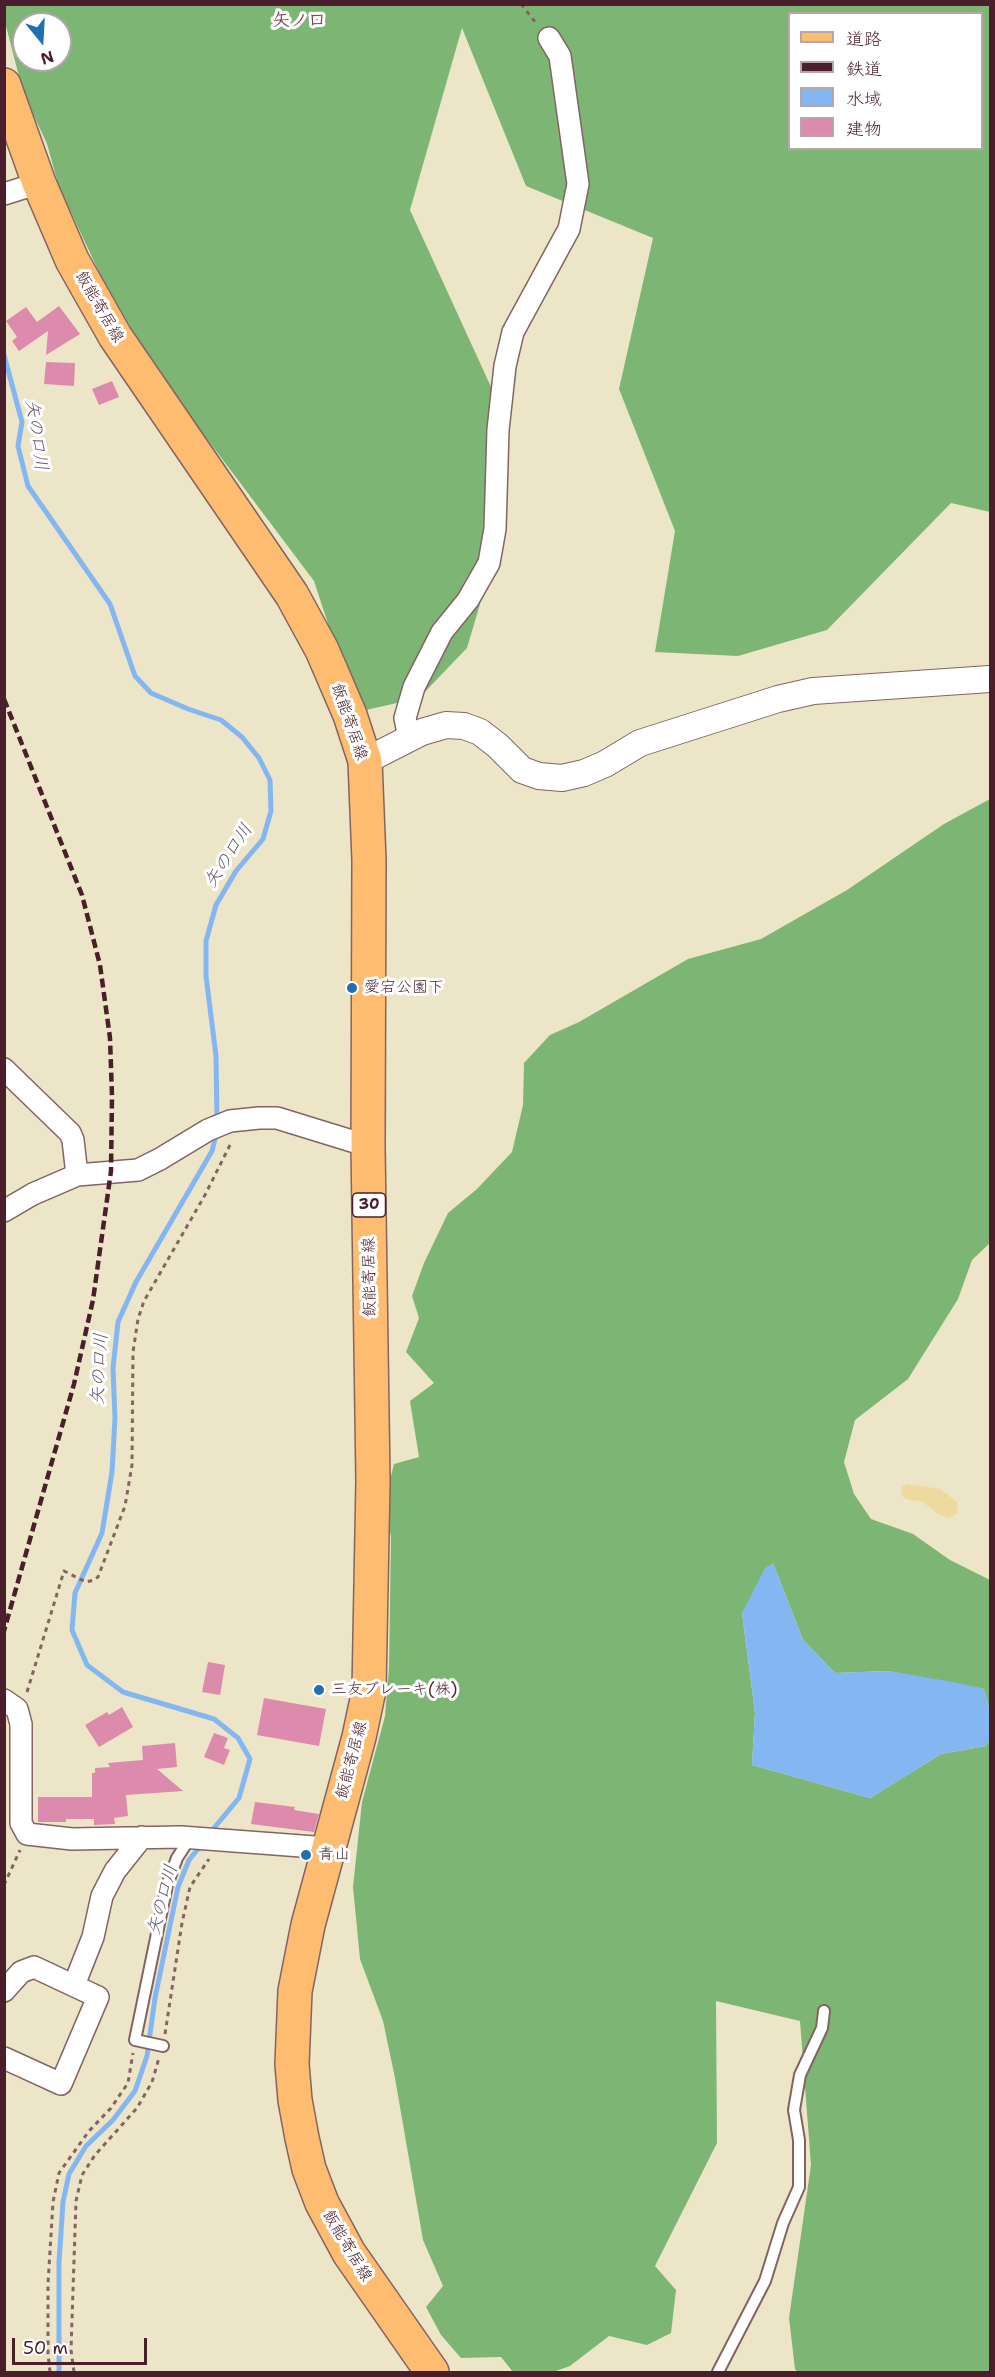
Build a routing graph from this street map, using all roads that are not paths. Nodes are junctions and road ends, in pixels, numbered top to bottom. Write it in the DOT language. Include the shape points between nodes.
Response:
graph roads {
  1 [pos="549,38"];
  2 [pos="4,85"];
  3 [pos="39,183"];
  4 [pos="4,194"];
  5 [pos="990,679"];
  6 [pos="409,738"];
  7 [pos="365,761"];
  8 [pos="4,1069"];
  9 [pos="368,1146"];
  10 [pos="77,1174"];
  11 [pos="4,1211"];
  12 [pos="4,1700"];
  13 [pos="142,1837"];
  14 [pos="192,1838"];
  15 [pos="328,1848"];
  16 [pos="74,1985"];
  17 [pos="4,1991"];
  18 [pos="824,2011"];
  19 [pos="160,2045"];
  20 [pos="4,2058"];
  21 [pos="432,2371"];
  22 [pos="718,2373"];
  1 -- 6 [label="street" via="560,56 578,184 570,229 513,332 498,430 495,529 489,563 468,600 442,632 414,687 405,718"];
  2 -- 3 [label="main road, 飯能寄居線 / 30"];
  3 -- 4 [label="street"];
  3 -- 7 [label="main road, 飯能寄居線 / 30" via="72,260 115,336 292,595 327,661"];
  5 -- 6 [label="street" via="790,697 640,742 604,764 562,778 538,777 522,770 480,732 464,726 446,725"];
  6 -- 7 [label="street"];
  7 -- 9 [label="main road, 飯能寄居線 / 30" via="369,860"];
  8 -- 10 [label="street" via="70,1133"];
  9 -- 10 [label="street" via="277,1118 235,1121 208,1130 138,1170"];
  9 -- 15 [label="main road, 飯能寄居線 / 30" via="372,1481 369,1690"];
  10 -- 11 [label="street"];
  12 -- 13 [label="street" via="20,1716 21,1823 27,1834 72,1839"];
  13 -- 14 [label="street"];
  13 -- 16 [label="street" via="115,1871 102,1896 93,1937"];
  14 -- 15 [label="street"];
  14 -- 19 [label="lane" via="177,1858 167,1885 137,2040"];
  15 -- 21 [label="main road, 飯能寄居線 / 30" via="295,1991 292,2064 302,2138 309,2169 333,2227"];
  16 -- 17 [label="street" via="34,1967 21,1972"];
  16 -- 20 [label="street" via="98,1997 61,2084"];
  18 -- 22 [label="lane" via="822,2028 800,2075 794,2110 799,2140 799,2187 765,2281"];
}
